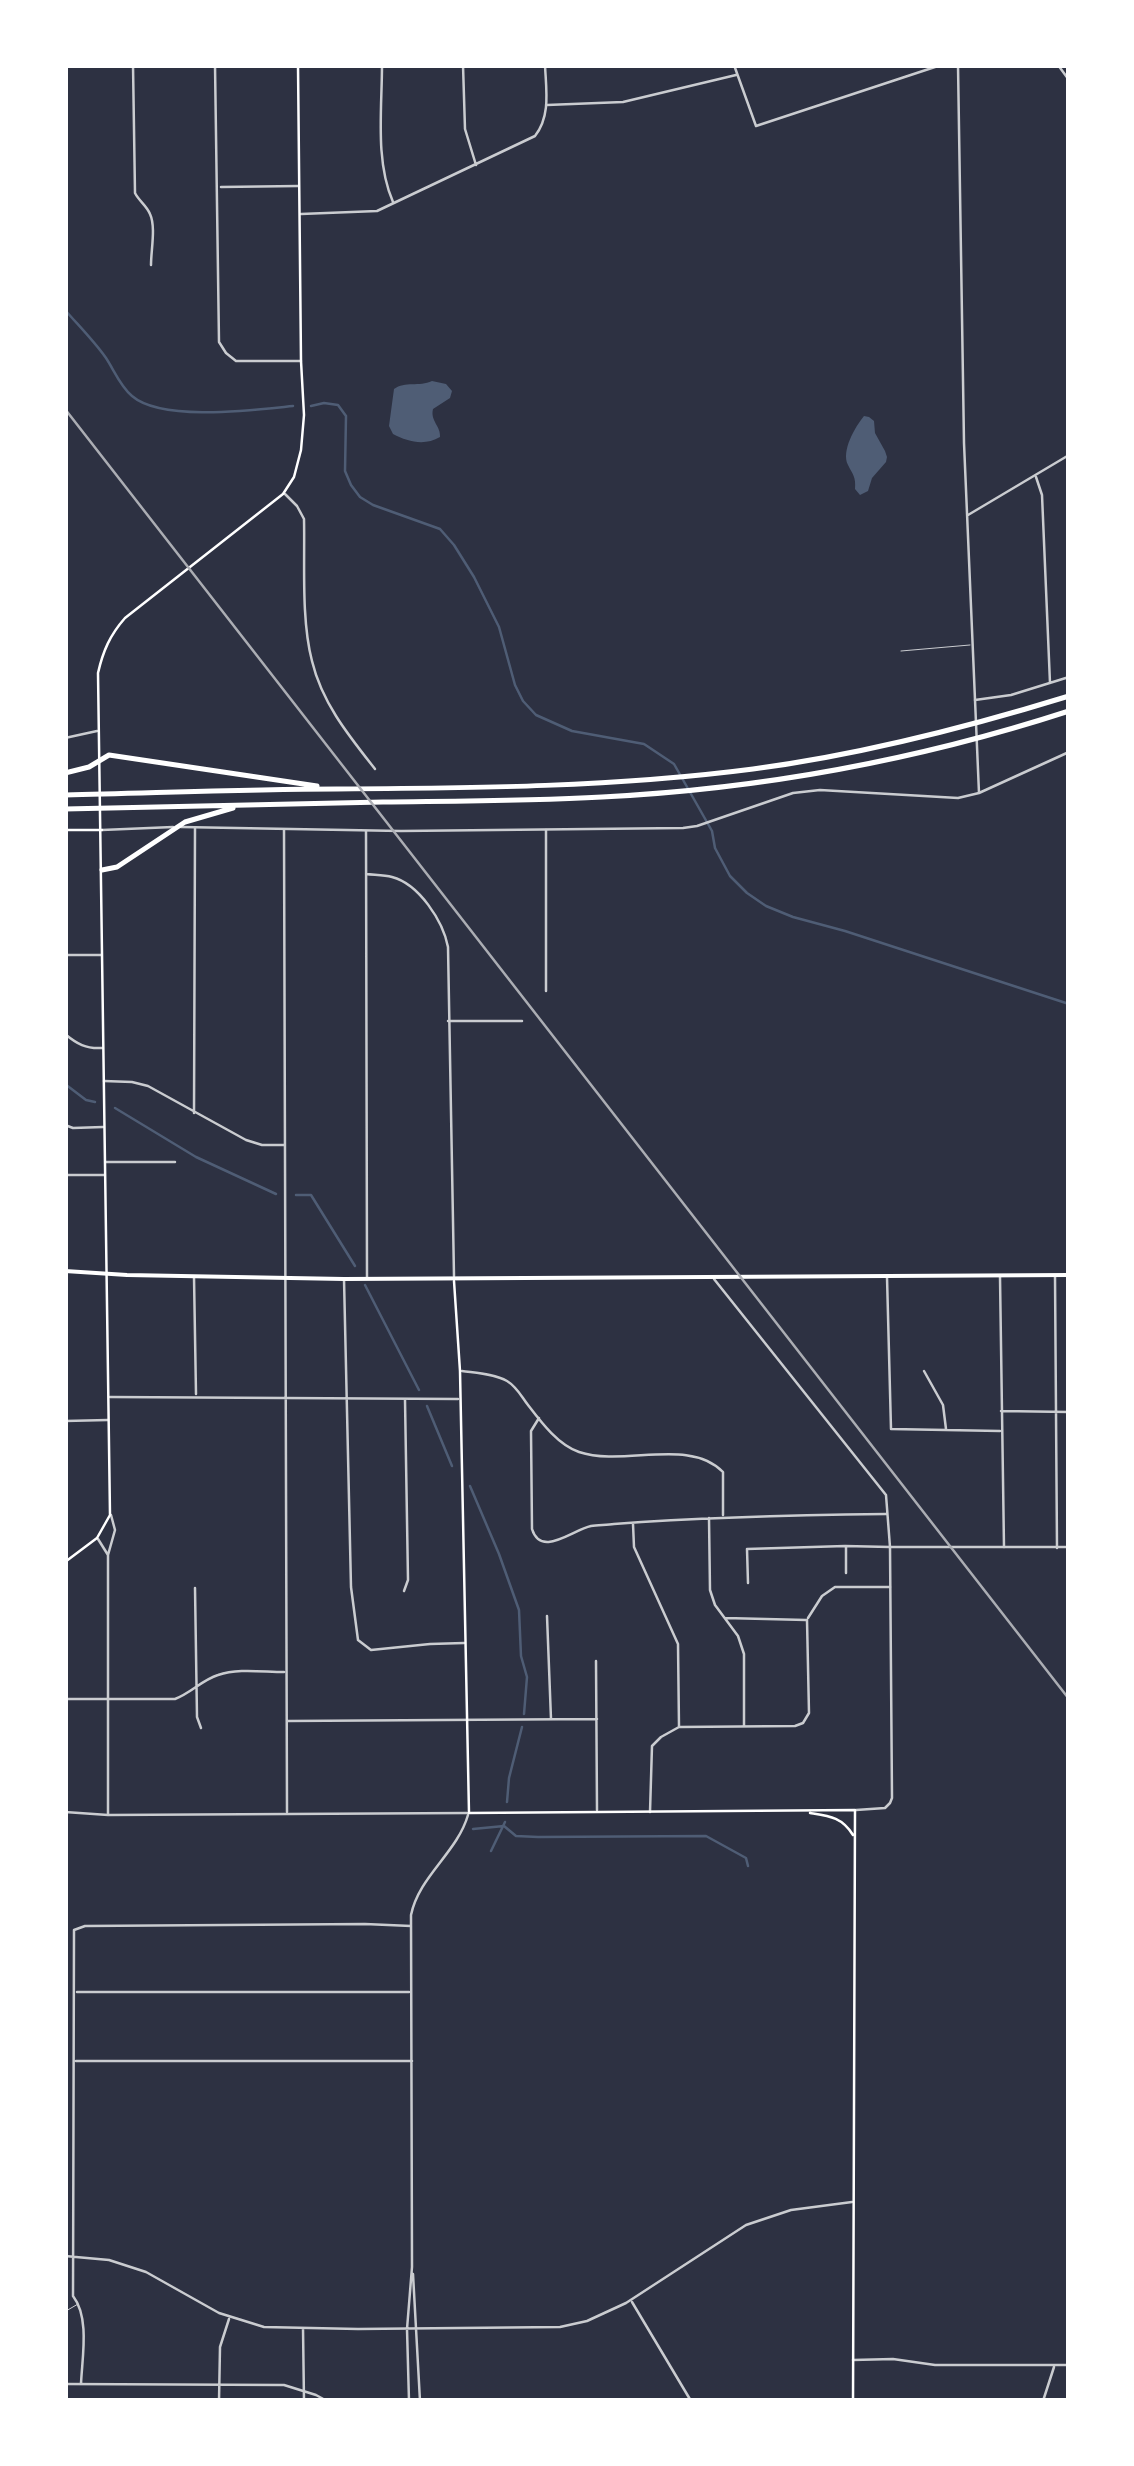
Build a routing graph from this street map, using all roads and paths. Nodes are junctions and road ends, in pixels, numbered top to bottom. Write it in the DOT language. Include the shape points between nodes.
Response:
graph roads {
  1 [pos="133,65"];
  2 [pos="216,65"];
  3 [pos="298,65"];
  4 [pos="382,65"];
  5 [pos="463,65"];
  6 [pos="546,65"];
  7 [pos="734,65"];
  8 [pos="940,65"];
  9 [pos="958,65"];
  10 [pos="1058,65"];
  11 [pos="1069,68"];
  12 [pos="1064,72"];
  13 [pos="737,75"];
  14 [pos="1069,80"];
  15 [pos="546,106"];
  16 [pos="476,165"];
  17 [pos="299,186"];
  18 [pos="218,188"];
  19 [pos="394,203"];
  20 [pos="300,214"];
  21 [pos="152,265"];
  22 [pos="301,361"];
  23 [pos="1069,455"];
  24 [pos="1035,476"];
  25 [pos="284,493"];
  26 [pos="968,516"];
  27 [pos="973,645"];
  28 [pos="901,651"];
  29 [pos="1069,677"];
  30 [pos="1050,683"];
  31 [pos="1069,696"];
  32 [pos="975,700"];
  33 [pos="1069,711"];
  34 [pos="98,730"];
  35 [pos="65,738"];
  36 [pos="1069,752"];
  37 [pos="100,760"];
  38 [pos="376,770"];
  39 [pos="65,773"];
  40 [pos="335,789"];
  41 [pos="979,792"];
  42 [pos="65,795"];
  43 [pos="246,806"];
  44 [pos="65,809"];
  45 [pos="195,826"];
  46 [pos="284,828"];
  47 [pos="546,829"];
  48 [pos="65,830"];
  49 [pos="102,830"];
  50 [pos="366,830"];
  51 [pos="102,870"];
  52 [pos="366,874"];
  53 [pos="103,954"];
  54 [pos="65,955"];
  55 [pos="546,991"];
  56 [pos="448,1020"];
  57 [pos="522,1021"];
  58 [pos="65,1034"];
  59 [pos="104,1048"];
  60 [pos="104,1081"];
  61 [pos="194,1113"];
  62 [pos="65,1126"];
  63 [pos="105,1127"];
  64 [pos="285,1145"];
  65 [pos="105,1162"];
  66 [pos="175,1162"];
  67 [pos="65,1175"];
  68 [pos="105,1175"];
  69 [pos="65,1271"];
  70 [pos="106,1274"];
  71 [pos="194,1275"];
  72 [pos="1055,1275"];
  73 [pos="1069,1275"];
  74 [pos="887,1276"];
  75 [pos="1000,1276"];
  76 [pos="287,1278"];
  77 [pos="367,1278"];
  78 [pos="454,1278"];
  79 [pos="713,1278"];
  80 [pos="344,1279"];
  81 [pos="924,1371"];
  82 [pos="460,1372"];
  83 [pos="196,1396"];
  84 [pos="110,1397"];
  85 [pos="287,1397"];
  86 [pos="348,1397"];
  87 [pos="405,1398"];
  88 [pos="460,1399"];
  89 [pos="1001,1411"];
  90 [pos="1056,1412"];
  91 [pos="1069,1412"];
  92 [pos="539,1418"];
  93 [pos="110,1420"];
  94 [pos="65,1421"];
  95 [pos="946,1430"];
  96 [pos="1002,1431"];
  97 [pos="110,1514"];
  98 [pos="888,1514"];
  99 [pos="723,1516"];
  100 [pos="709,1517"];
  101 [pos="632,1522"];
  102 [pos="96,1538"];
  103 [pos="846,1546"];
  104 [pos="890,1547"];
  105 [pos="1004,1547"];
  106 [pos="1056,1548"];
  107 [pos="1069,1548"];
  108 [pos="108,1556"];
  109 [pos="65,1562"];
  110 [pos="846,1572"];
  111 [pos="748,1583"];
  112 [pos="891,1587"];
  113 [pos="195,1588"];
  114 [pos="404,1591"];
  115 [pos="547,1616"];
  116 [pos="725,1618"];
  117 [pos="807,1620"];
  118 [pos="465,1643"];
  119 [pos="596,1661"];
  120 [pos="286,1672"];
  121 [pos="196,1687"];
  122 [pos="65,1699"];
  123 [pos="109,1699"];
  124 [pos="597,1719"];
  125 [pos="466,1720"];
  126 [pos="552,1720"];
  127 [pos="287,1721"];
  128 [pos="744,1727"];
  129 [pos="201,1728"];
  130 [pos="679,1728"];
  131 [pos="854,1810"];
  132 [pos="802,1811"];
  133 [pos="65,1812"];
  134 [pos="469,1812"];
  135 [pos="597,1812"];
  136 [pos="650,1812"];
  137 [pos="108,1814"];
  138 [pos="287,1814"];
  139 [pos="854,1842"];
  140 [pos="411,1926"];
  141 [pos="76,1992"];
  142 [pos="412,1992"];
  143 [pos="74,2061"];
  144 [pos="412,2061"];
  145 [pos="854,2202"];
  146 [pos="65,2256"];
  147 [pos="72,2256"];
  148 [pos="412,2267"];
  149 [pos="631,2300"];
  150 [pos="78,2304"];
  151 [pos="230,2317"];
  152 [pos="303,2328"];
  153 [pos="407,2329"];
  154 [pos="417,2329"];
  155 [pos="853,2360"];
  156 [pos="1055,2365"];
  157 [pos="1069,2365"];
  158 [pos="66,2384"];
  159 [pos="81,2384"];
  160 [pos="219,2386"];
  161 [pos="304,2391"];
  162 [pos="219,2401"];
  163 [pos="304,2401"];
  164 [pos="327,2401"];
  165 [pos="409,2401"];
  166 [pos="420,2401"];
  167 [pos="692,2401"];
  168 [pos="853,2401"];
  169 [pos="1043,2401"];
  1 -- 21 [label="street" via="135,193 152,221"];
  2 -- 18 [label="street"];
  3 -- 17 [label="main road"];
  4 -- 19 [label="street" via="382,158"];
  5 -- 16 [label="street" via="464,129"];
  6 -- 15 [label="street"];
  7 -- 13 [label="street"];
  8 -- 13 [label="street" via="756,126"];
  9 -- 26 [label="street"];
  10 -- 12 [label="street"];
  11 -- 12 [label="street"];
  12 -- 14 [label="street"];
  13 -- 15 [label="street" via="623,102"];
  15 -- 16 [label="street" via="535,136"];
  16 -- 19 [label="street"];
  17 -- 18 [label="street"];
  17 -- 20 [label="main road"];
  18 -- 22 [label="street" via="219,342 236,361"];
  19 -- 20 [label="street" via="367,213"];
  20 -- 22 [label="main road"];
  22 -- 25 [label="main road" via="300,450"];
  23 -- 24 [label="street"];
  24 -- 26 [label="street"];
  24 -- 30 [label="street" via="1042,496"];
  25 -- 34 [label="main road" via="113,632 98,673"];
  25 -- 38 [label="street" via="304,518 312,664 342,727"];
  26 -- 27 [label="street"];
  27 -- 28 [label="lane"];
  27 -- 32 [label="street"];
  29 -- 30 [label="street"];
  30 -- 32 [label="street"];
  31 -- 40 [label="highway" via="830,757 696,776"];
  32 -- 41 [label="street"];
  33 -- 43 [label="highway" via="853,767 700,789"];
  34 -- 35 [label="street"];
  34 -- 37 [label="main road"];
  36 -- 41 [label="street"];
  37 -- 39 [label="highway"];
  37 -- 40 [label="highway" via="109,755"];
  37 -- 49 [label="main road"];
  40 -- 42 [label="highway"];
  41 -- 47 [label="street" via="958,798 793,792 697,826"];
  43 -- 44 [label="highway"];
  43 -- 51 [label="highway" via="185,822"];
  45 -- 46 [label="street"];
  45 -- 49 [label="street"];
  45 -- 61 [label="street"];
  46 -- 50 [label="street"];
  46 -- 64 [label="street"];
  47 -- 50 [label="street"];
  47 -- 55 [label="street"];
  48 -- 49 [label="main road"];
  49 -- 51 [label="main road"];
  50 -- 52 [label="street"];
  51 -- 53 [label="main road"];
  52 -- 56 [label="street" via="396,878 434,911 448,947"];
  52 -- 77 [label="street"];
  53 -- 54 [label="street"];
  53 -- 59 [label="main road"];
  56 -- 57 [label="street"];
  56 -- 78 [label="street"];
  58 -- 59 [label="street" via="90,1049"];
  59 -- 60 [label="main road"];
  60 -- 61 [label="street" via="148,1086"];
  60 -- 63 [label="main road"];
  61 -- 64 [label="street" via="246,1140"];
  62 -- 63 [label="street"];
  63 -- 65 [label="main road"];
  64 -- 76 [label="street"];
  65 -- 66 [label="street"];
  65 -- 68 [label="main road"];
  67 -- 68 [label="street"];
  68 -- 70 [label="main road"];
  69 -- 70 [label="main road"];
  70 -- 71 [label="main road"];
  70 -- 84 [label="main road"];
  71 -- 76 [label="main road"];
  71 -- 83 [label="street"];
  72 -- 73 [label="main road"];
  72 -- 75 [label="main road"];
  72 -- 90 [label="street"];
  74 -- 75 [label="main road"];
  74 -- 79 [label="main road"];
  74 -- 95 [label="street" via="891,1429"];
  75 -- 89 [label="street"];
  76 -- 80 [label="main road"];
  76 -- 85 [label="street"];
  77 -- 78 [label="main road"];
  77 -- 80 [label="main road"];
  78 -- 79 [label="main road"];
  78 -- 82 [label="main road"];
  79 -- 98 [label="street" via="886,1495"];
  80 -- 86 [label="street"];
  81 -- 95 [label="street" via="943,1405"];
  82 -- 88 [label="main road"];
  82 -- 92 [label="street" via="504,1379"];
  83 -- 84 [label="street"];
  83 -- 85 [label="street"];
  84 -- 93 [label="main road"];
  85 -- 86 [label="street"];
  85 -- 120 [label="street"];
  86 -- 87 [label="street"];
  86 -- 118 [label="street" via="358,1640 372,1650"];
  87 -- 88 [label="street"];
  87 -- 114 [label="street"];
  88 -- 118 [label="main road"];
  89 -- 90 [label="street"];
  89 -- 96 [label="street"];
  90 -- 91 [label="street"];
  90 -- 106 [label="street"];
  92 -- 99 [label="street" via="576,1452 624,1458 660,1453 713,1462 722,1472"];
  92 -- 101 [label="street" via="531,1430 535,1537 551,1543 591,1526"];
  93 -- 94 [label="street"];
  93 -- 97 [label="main road"];
  95 -- 96 [label="street"];
  96 -- 105 [label="street"];
  97 -- 102 [label="main road"];
  97 -- 108 [label="street" via="115,1530"];
  98 -- 99 [label="street"];
  98 -- 104 [label="street"];
  99 -- 100 [label="street"];
  100 -- 101 [label="street"];
  100 -- 116 [label="street" via="710,1590"];
  101 -- 130 [label="street" via="634,1546 678,1644"];
  102 -- 108 [label="street"];
  102 -- 109 [label="main road"];
  103 -- 104 [label="street"];
  103 -- 110 [label="street"];
  103 -- 111 [label="street" via="747,1549"];
  104 -- 105 [label="street"];
  104 -- 112 [label="street"];
  105 -- 106 [label="street"];
  106 -- 107 [label="street"];
  108 -- 123 [label="street"];
  112 -- 117 [label="street" via="836,1587"];
  112 -- 131 [label="street" via="892,1798 886,1808"];
  113 -- 121 [label="street"];
  115 -- 126 [label="street"];
  116 -- 117 [label="street"];
  116 -- 128 [label="street" via="744,1654"];
  117 -- 128 [label="street" via="804,1722"];
  118 -- 125 [label="main road"];
  119 -- 124 [label="street"];
  120 -- 121 [label="street" via="232,1672"];
  120 -- 127 [label="street"];
  121 -- 123 [label="street" via="176,1699"];
  121 -- 129 [label="street"];
  122 -- 123 [label="street"];
  123 -- 137 [label="street"];
  124 -- 126 [label="street"];
  124 -- 135 [label="street"];
  125 -- 126 [label="street"];
  125 -- 127 [label="street"];
  125 -- 134 [label="main road"];
  127 -- 138 [label="street"];
  128 -- 130 [label="street"];
  130 -- 136 [label="street" via="652,1746"];
  131 -- 132 [label="main road"];
  131 -- 139 [label="main road"];
  132 -- 136 [label="main road"];
  132 -- 139 [label="main road" via="834,1816"];
  133 -- 137 [label="street"];
  134 -- 135 [label="main road"];
  134 -- 138 [label="street"];
  134 -- 140 [label="street" via="459,1839 415,1898"];
  135 -- 136 [label="main road"];
  137 -- 138 [label="street"];
  139 -- 145 [label="main road"];
  140 -- 141 [label="street" via="86,1926 74,1930"];
  140 -- 142 [label="street"];
  141 -- 142 [label="street"];
  141 -- 143 [label="street"];
  142 -- 144 [label="street"];
  143 -- 144 [label="street"];
  143 -- 147 [label="street"];
  144 -- 148 [label="street"];
  145 -- 149 [label="street" via="746,2225"];
  145 -- 155 [label="main road"];
  146 -- 147 [label="street"];
  147 -- 150 [label="street"];
  147 -- 151 [label="street" via="146,2272"];
  148 -- 153 [label="street"];
  148 -- 154 [label="street"];
  149 -- 154 [label="street" via="560,2328"];
  149 -- 167 [label="street"];
  150 -- 158 [label="lane" via="66,2311"];
  150 -- 159 [label="street"];
  151 -- 152 [label="street"];
  151 -- 160 [label="street" via="220,2347"];
  152 -- 153 [label="street"];
  152 -- 161 [label="street"];
  153 -- 154 [label="street"];
  153 -- 165 [label="street"];
  154 -- 166 [label="street"];
  155 -- 156 [label="street"];
  155 -- 168 [label="main road"];
  156 -- 157 [label="street"];
  156 -- 169 [label="street"];
  158 -- 159 [label="street"];
  159 -- 160 [label="street"];
  160 -- 161 [label="street"];
  160 -- 162 [label="street"];
  161 -- 163 [label="street"];
  161 -- 164 [label="street"];
}
